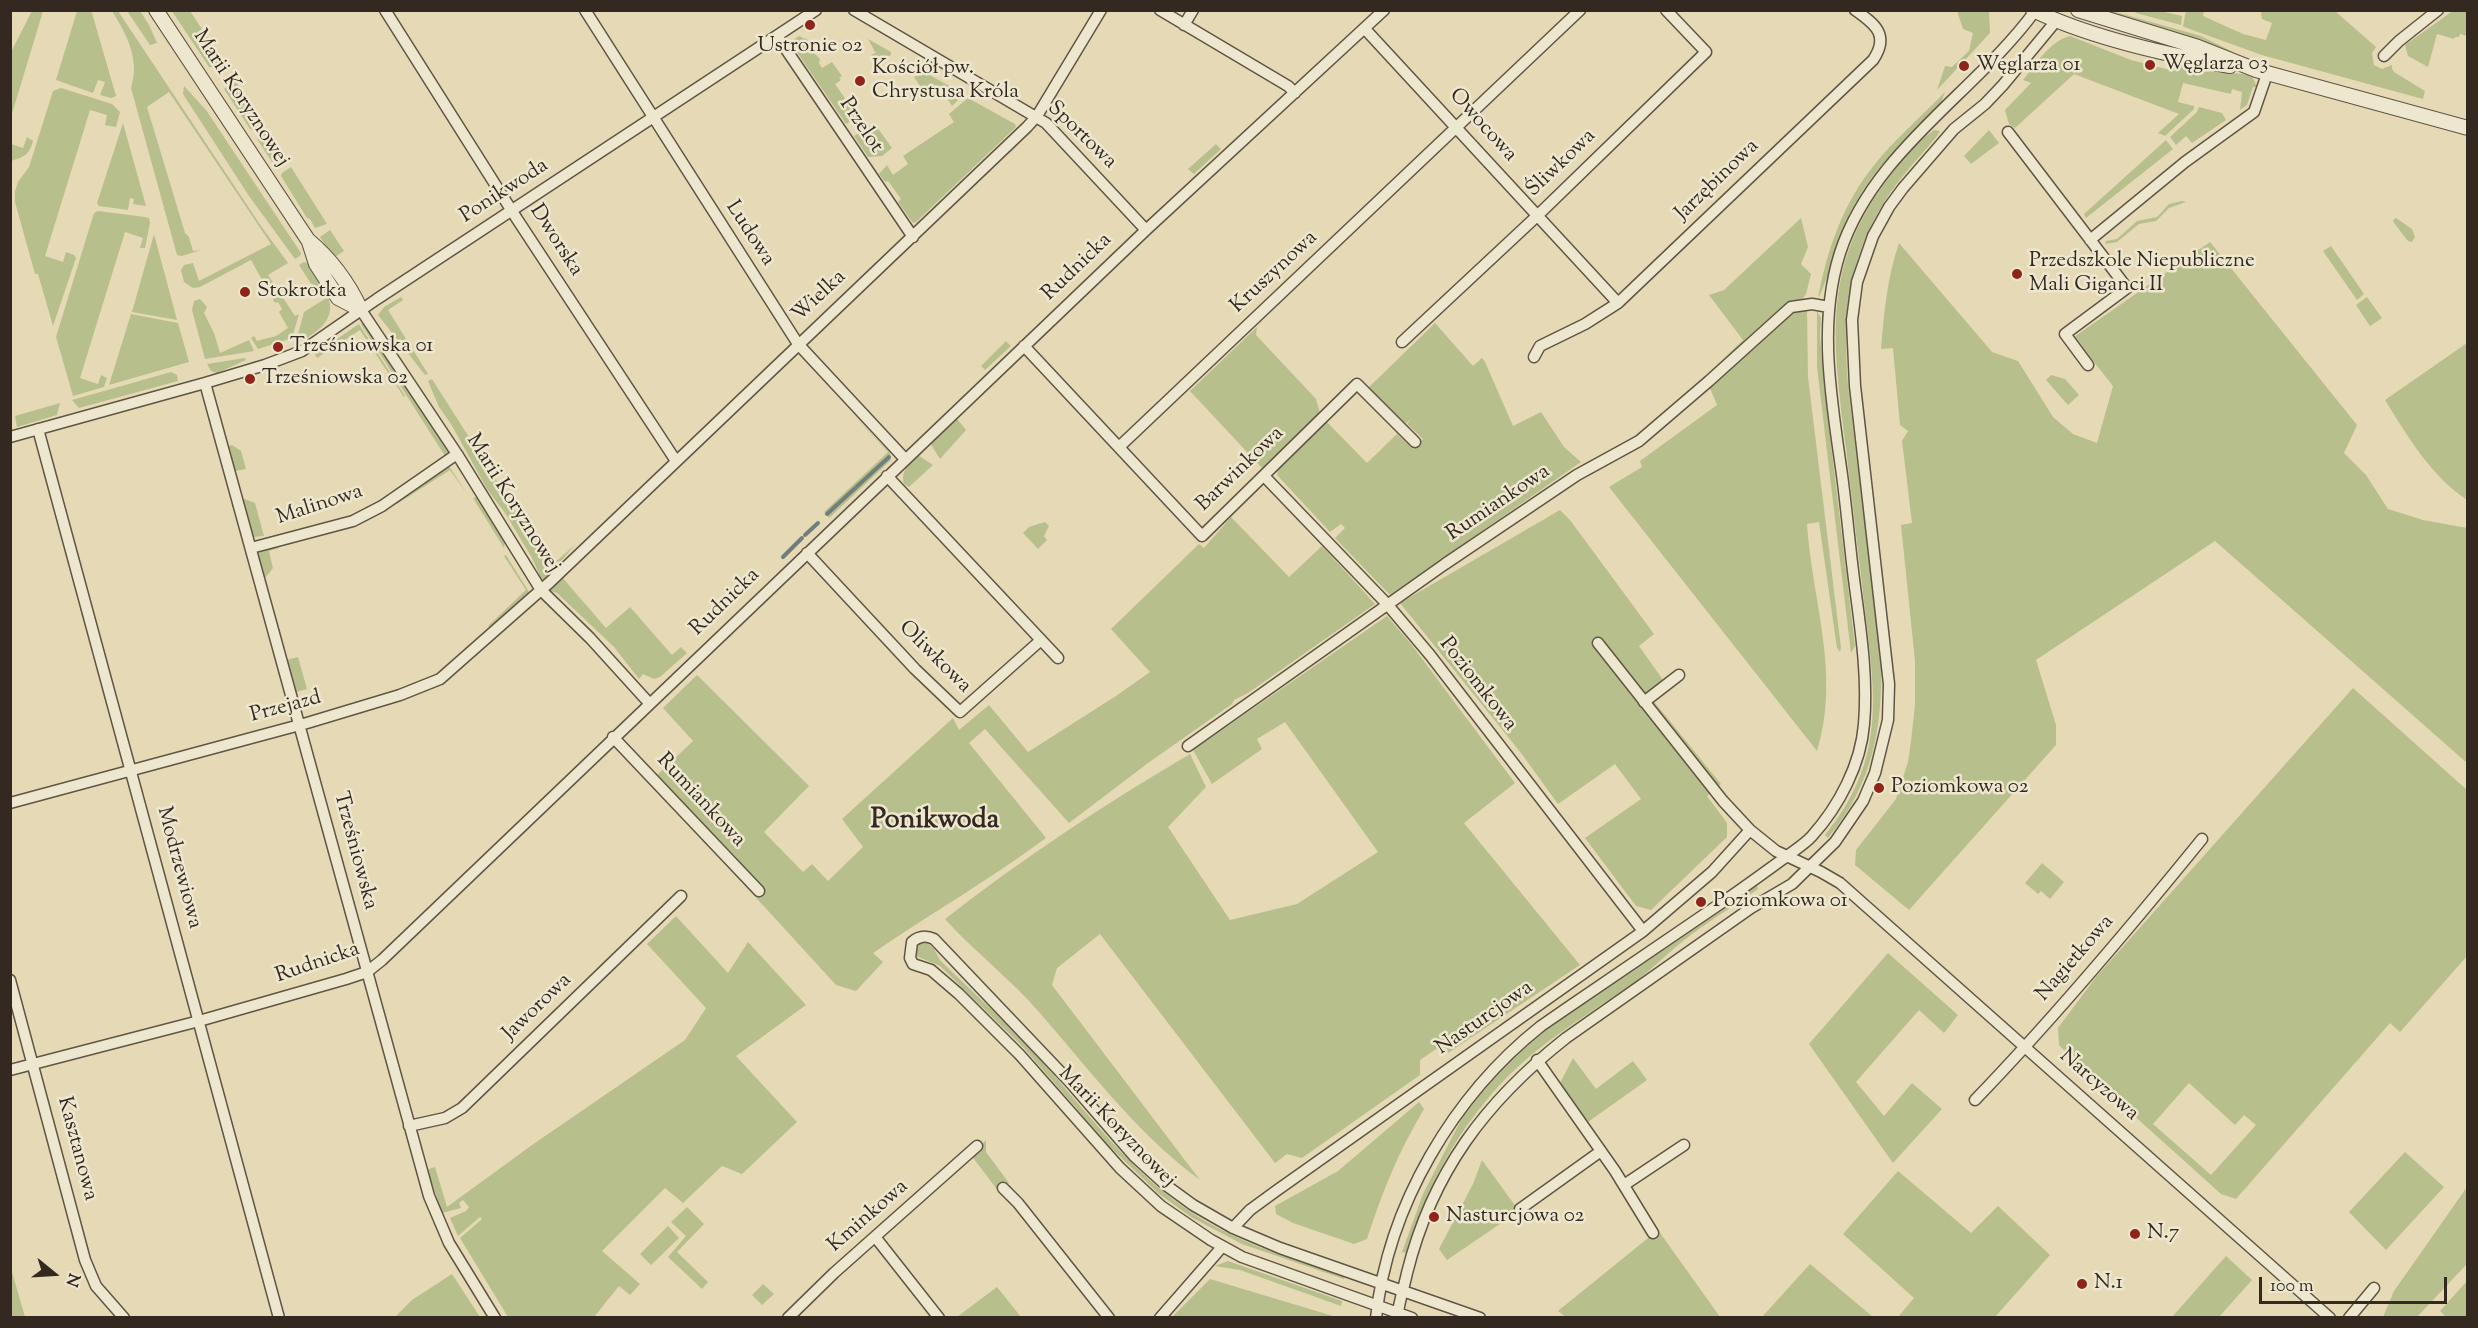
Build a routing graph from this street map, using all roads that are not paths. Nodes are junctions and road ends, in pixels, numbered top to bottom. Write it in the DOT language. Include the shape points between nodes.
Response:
graph roads {
  1 [pos="156,10"];
  2 [pos="385,10"];
  3 [pos="585,10"];
  4 [pos="816,10"];
  5 [pos="854,10"];
  6 [pos="1101,10"];
  7 [pos="1160,10"];
  8 [pos="1193,10"];
  9 [pos="1384,10"];
  10 [pos="1580,10"];
  11 [pos="1666,10"];
  12 [pos="1855,10"];
  13 [pos="2078,10"];
  14 [pos="2438,10"];
  15 [pos="2034,11"];
  16 [pos="2059,16"];
  17 [pos="1184,26"];
  18 [pos="1365,29"];
  19 [pos="777,36"];
  20 [pos="2384,56"];
  21 [pos="2261,72"];
  22 [pos="1295,93"];
  23 [pos="1037,116"];
  24 [pos="652,118"];
  25 [pos="1457,128"];
  26 [pos="2468,128"];
  27 [pos="2008,132"];
  28 [pos="512,211"];
  29 [pos="1537,216"];
  30 [pos="1146,230"];
  31 [pos="913,237"];
  32 [pos="2090,240"];
  33 [pos="1617,303"];
  34 [pos="1829,307"];
  35 [pos="361,310"];
  36 [pos="1402,342"];
  37 [pos="798,344"];
  38 [pos="1024,346"];
  39 [pos="1534,357"];
  40 [pos="2088,365"];
  41 [pos="205,383"];
  42 [pos="38,429"];
  43 [pos="10,437"];
  44 [pos="1415,442"];
  45 [pos="1119,447"];
  46 [pos="457,454"];
  47 [pos="905,459"];
  48 [pos="676,461"];
  49 [pos="887,476"];
  50 [pos="1264,476"];
  51 [pos="251,548"];
  52 [pos="807,553"];
  53 [pos="541,590"];
  54 [pos="1387,604"];
  55 [pos="1041,640"];
  56 [pos="1598,643"];
  57 [pos="1058,658"];
  58 [pos="1679,675"];
  59 [pos="1644,702"];
  60 [pos="649,703"];
  61 [pos="299,724"];
  62 [pos="614,738"];
  63 [pos="1188,746"];
  64 [pos="131,770"];
  65 [pos="10,803"];
  66 [pos="1750,830"];
  67 [pos="2202,839"];
  68 [pos="1786,856"];
  69 [pos="1810,867"];
  70 [pos="759,891"];
  71 [pos="681,896"];
  72 [pos="1643,931"];
  73 [pos="367,972"];
  74 [pos="10,980"];
  75 [pos="199,1021"];
  76 [pos="2025,1048"];
  77 [pos="1537,1060"];
  78 [pos="33,1065"];
  79 [pos="10,1071"];
  80 [pos="1975,1100"];
  81 [pos="409,1126"];
  82 [pos="1684,1145"];
  83 [pos="977,1146"];
  84 [pos="1601,1151"];
  85 [pos="1624,1185"];
  86 [pos="1003,1188"];
  87 [pos="1520,1209"];
  88 [pos="1233,1228"];
  89 [pos="1653,1233"];
  90 [pos="876,1238"];
  91 [pos="1222,1247"];
  92 [pos="1381,1283"];
  93 [pos="2374,1288"];
  94 [pos="1403,1291"];
  95 [pos="1377,1304"];
  96 [pos="1398,1315"];
  97 [pos="124,1317"];
  98 [pos="279,1317"];
  99 [pos="495,1317"];
  100 [pos="788,1317"];
  101 [pos="939,1317"];
  102 [pos="1108,1317"];
  103 [pos="1160,1317"];
  104 [pos="1376,1317"];
  105 [pos="1412,1317"];
  106 [pos="1480,1317"];
  107 [pos="2330,1317"];
  108 [pos="2349,1317"];
  1 -- 35 [label="street, Marii Koryznowej" via="308,240 316,264 338,298"];
  2 -- 28 [label="street, Dworska"];
  3 -- 24 [label="street, Ludowa"];
  4 -- 19 [label="street, Ponikwoda"];
  5 -- 23 [label="street, Sportowa"];
  6 -- 23 [label="street, Wielka"];
  7 -- 17 [label="street"];
  8 -- 17 [label="street"];
  9 -- 18 [label="street, Rudnicka"];
  10 -- 25 [label="street"];
  11 -- 29 [label="street, Śliwkowa" via="1706,52"];
  12 -- 33 [label="street, Jarzębinowa" via="1871,22 1880,36 1873,60"];
  13 -- 21 [label="street" via="2198,47"];
  14 -- 20 [label="street"];
  15 -- 16 [label="street"];
  15 -- 34 [label="street" via="1903,150 1870,192 1841,249"];
  16 -- 21 [label="street" via="2174,55"];
  16 -- 69 [label="street" via="2003,85 1954,129 1903,188 1882,219 1863,260 1854,298 1852,348 1887,652 1888,720 1882,751 1863,801 1835,842"];
  17 -- 22 [label="street"];
  18 -- 22 [label="street, Rudnicka"];
  18 -- 25 [label="street, Owocowa"];
  19 -- 24 [label="street, Ponikwoda"];
  19 -- 31 [label="street, Przelot"];
  21 -- 26 [label="street"];
  21 -- 32 [label="street" via="2254,112 2185,162"];
  22 -- 30 [label="street, Rudnicka"];
  23 -- 30 [label="street, Sportowa"];
  23 -- 31 [label="street, Wielka"];
  24 -- 28 [label="street, Ponikwoda"];
  24 -- 37 [label="street, Ludowa"];
  25 -- 29 [label="street, Owocowa"];
  25 -- 45 [label="street, Kruszynowa"];
  27 -- 32 [label="street"];
  28 -- 35 [label="street, Ponikwoda"];
  28 -- 48 [label="street, Dworska"];
  29 -- 33 [label="street, Owocowa"];
  29 -- 36 [label="street, Śliwkowa"];
  30 -- 38 [label="street, Rudnicka"];
  31 -- 37 [label="street, Wielka"];
  32 -- 40 [label="street" via="2127,288 2066,333"];
  33 -- 39 [label="street, Jarzębinowa" via="1540,346"];
  34 -- 54 [label="street, Rumiankowa" via="1791,307 1639,441 1577,475"];
  34 -- 68 [label="street" via="1830,381 1860,627 1864,725 1851,773 1831,812 1813,835"];
  35 -- 41 [label="street, Ponikwoda" via="302,351"];
  35 -- 46 [label="street, Marii Koryznowej"];
  37 -- 47 [label="street, Ludowa"];
  37 -- 48 [label="street, Wielka"];
  38 -- 45 [label="street, Barwinkowa"];
  38 -- 47 [label="street, Rudnicka"];
  41 -- 42 [label="street, Ponikwoda"];
  41 -- 51 [label="street, Trześniowska"];
  42 -- 43 [label="street, Ponikwoda"];
  42 -- 64 [label="street, Modrzewiowa"];
  44 -- 50 [label="street, Barwinkowa" via="1357,384"];
  45 -- 50 [label="street, Barwinkowa" via="1202,536"];
  46 -- 51 [label="street, Malinowa" via="382,506 353,521"];
  46 -- 53 [label="street, Marii Koryznowej"];
  47 -- 49 [label="street, Rudnicka"];
  48 -- 53 [label="street, Wielka"];
  49 -- 52 [label="street, Rudnicka"];
  49 -- 55 [label="street"];
  50 -- 54 [label="street, Poziomkowa"];
  51 -- 61 [label="street, Trześniowska"];
  52 -- 55 [label="street, Oliwkowa" via="960,712"];
  52 -- 60 [label="street, Rudnicka"];
  53 -- 60 [label="street, Marii Koryznowej"];
  53 -- 61 [label="street, Przejazd" via="433,683"];
  54 -- 63 [label="street, Rumiankowa"];
  54 -- 72 [label="street, Poziomkowa"];
  55 -- 57 [label="street"];
  56 -- 59 [label="street, Narcyzowa"];
  58 -- 59 [label="street"];
  59 -- 66 [label="street, Narcyzowa"];
  60 -- 62 [label="street, Rudnicka"];
  61 -- 64 [label="street, Przejazd"];
  61 -- 73 [label="street, Trześniowska"];
  62 -- 70 [label="street, Rumiankowa"];
  62 -- 73 [label="street, Rudnicka"];
  64 -- 65 [label="street, Przejazd"];
  64 -- 75 [label="street, Modrzewiowa"];
  66 -- 68 [label="street, Narcyzowa" via="1767,846"];
  66 -- 72 [label="street, Nasturcjowa" via="1712,872"];
  67 -- 76 [label="street, Nagietkowa"];
  68 -- 69 [label="street, Narcyzowa"];
  68 -- 92 [label="street" via="1541,1026 1492,1070 1460,1107 1424,1166 1400,1221"];
  69 -- 76 [label="street, Narcyzowa" via="1840,883"];
  69 -- 77 [label="street" via="1792,884 1699,943"];
  71 -- 81 [label="street, Jaworowa" via="462,1108 445,1118"];
  72 -- 88 [label="street, Nasturcjowa" via="1276,1191"];
  73 -- 75 [label="street, Rudnicka"];
  73 -- 81 [label="street, Trześniowska"];
  74 -- 78 [label="street, Kasztanowa"];
  75 -- 78 [label="street, Rudnicka"];
  75 -- 98 [label="street, Modrzewiowa"];
  76 -- 80 [label="street, Nagietkowa"];
  76 -- 107 [label="street, Narcyzowa"];
  77 -- 84 [label="street"];
  77 -- 94 [label="street" via="1482,1117 1446,1172 1417,1238"];
  78 -- 79 [label="street, Rudnicka"];
  78 -- 97 [label="street, Kasztanowa" via="85,1260 96,1286"];
  81 -- 99 [label="street, Trześniowska" via="434,1211"];
  82 -- 85 [label="street"];
  83 -- 90 [label="street, Kminkowa"];
  84 -- 85 [label="street"];
  84 -- 87 [label="street"];
  85 -- 89 [label="street"];
  86 -- 102 [label="street"];
  88 -- 91 [label="street, Marii Koryznowej" via="1184,1199 1134,1156 1043,1052 934,939 917,937 912,942 913,964 931,970 959,994 1020,1055 1120,1168 1161,1206"];
  88 -- 92 [label="street, Marii Koryznowej"];
  90 -- 100 [label="street, Kminkowa"];
  90 -- 101 [label="street"];
  91 -- 95 [label="street, Marii Koryznowej" via="1271,1269"];
  91 -- 103 [label="street"];
  92 -- 94 [label="street, Marii Koryznowej"];
  92 -- 95 [label="street"];
  93 -- 108 [label="street"];
  94 -- 96 [label="street"];
  94 -- 106 [label="street, Marii Koryznowej"];
  95 -- 96 [label="street, Marii Koryznowej"];
  95 -- 104 [label="street"];
  96 -- 105 [label="street, Marii Koryznowej"];
}
